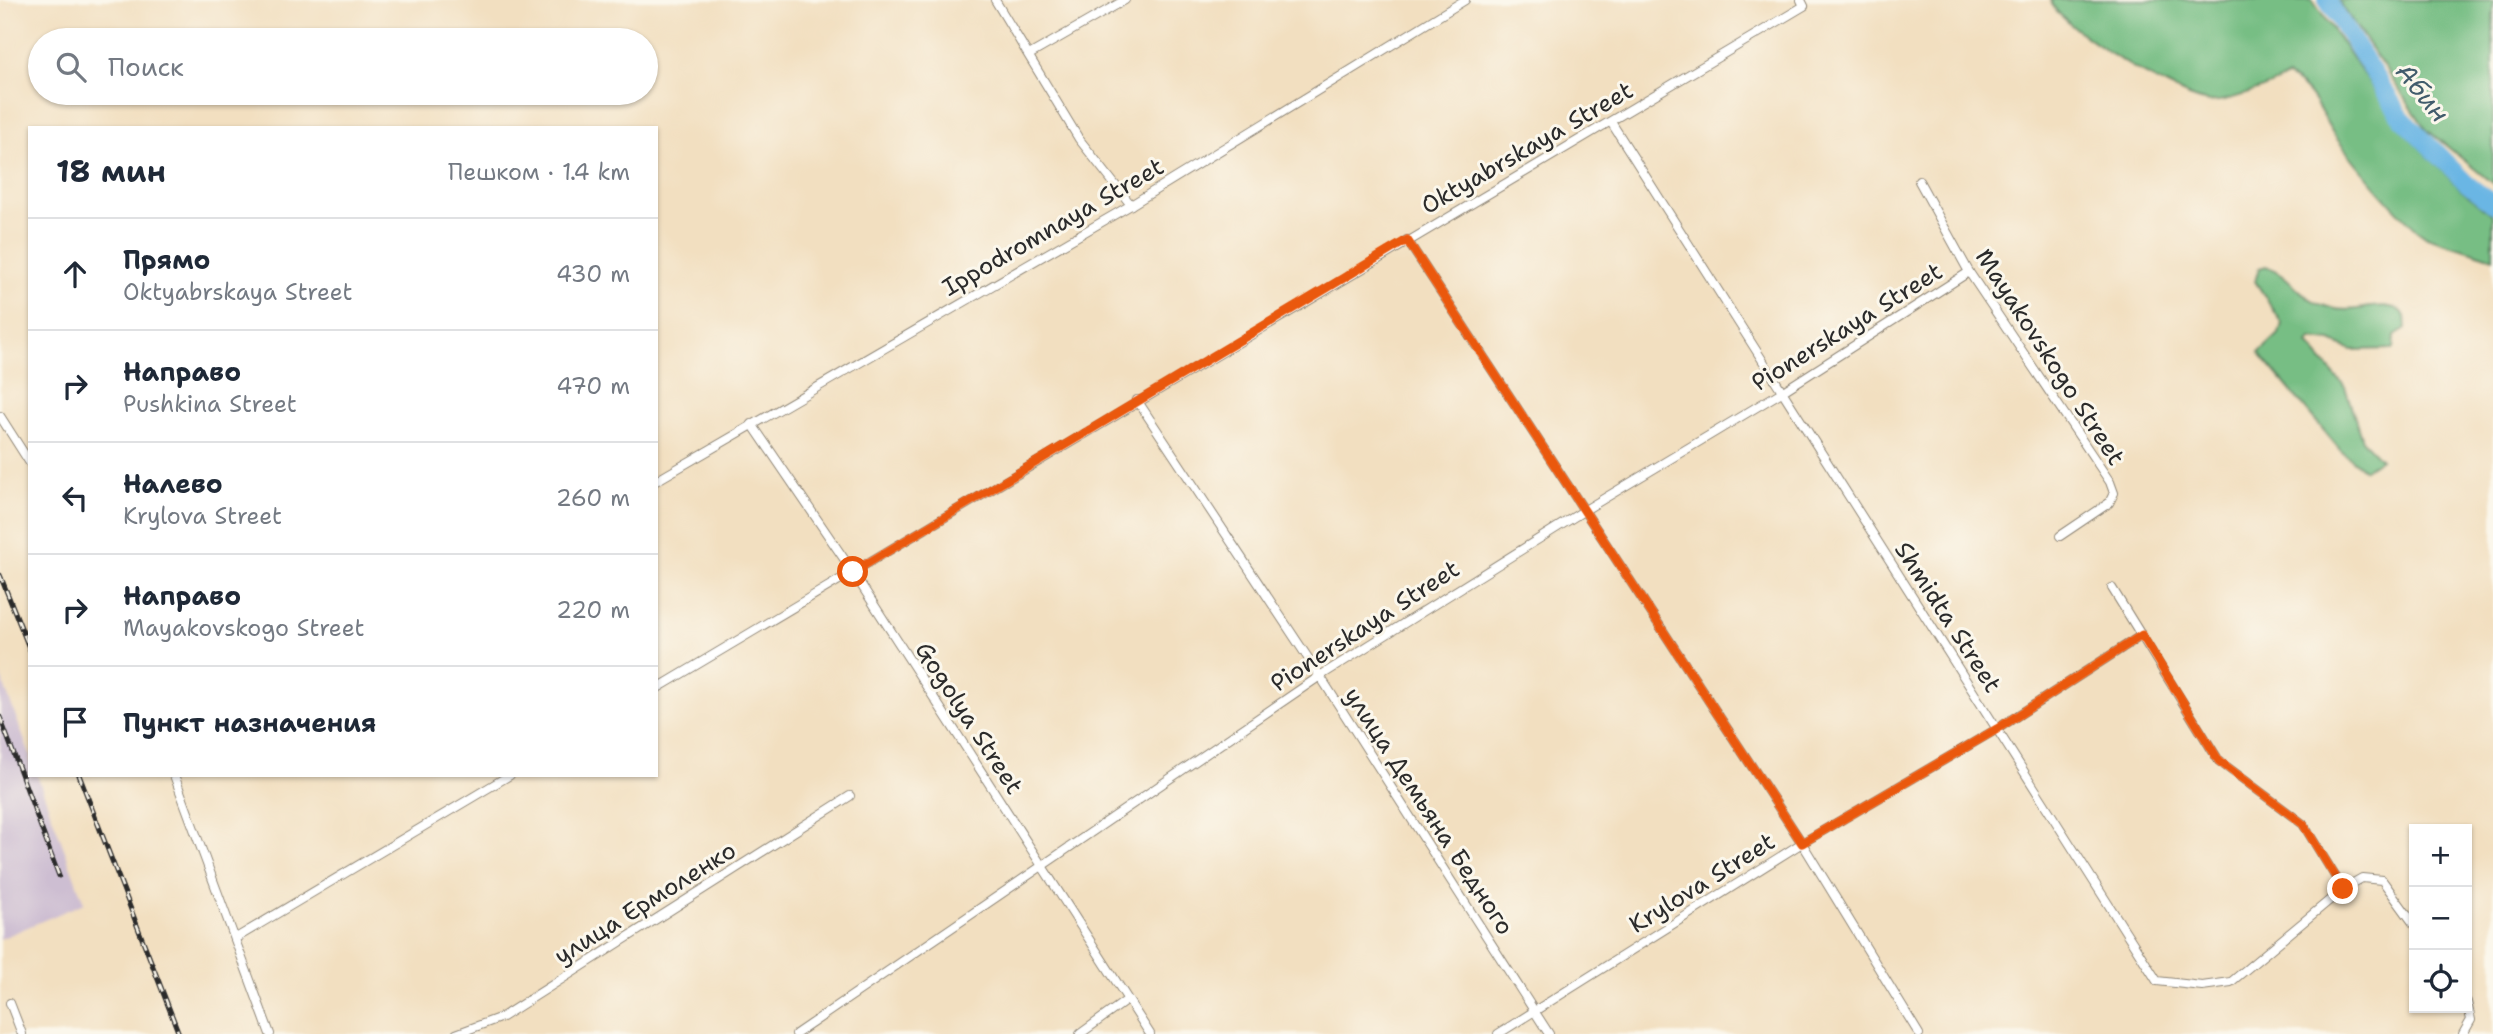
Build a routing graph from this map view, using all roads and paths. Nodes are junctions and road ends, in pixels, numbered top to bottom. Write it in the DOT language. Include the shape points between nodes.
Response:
graph roads {
  1 [pos="995,0"];
  2 [pos="1125,0"];
  3 [pos="1465,0"];
  4 [pos="1803,3"];
  5 [pos="1028,55"];
  6 [pos="1611,122"];
  7 [pos="1919,181"];
  8 [pos="1131,205"];
  9 [pos="1407,240"];
  10 [pos="1969,272"];
  11 [pos="1780,393"];
  12 [pos="1137,400"];
  13 [pos="0,416"];
  14 [pos="752,424"];
  15 [pos="28,460"];
  16 [pos="658,480"];
  17 [pos="1585,510"];
  18 [pos="2060,536"];
  19 [pos="853,572"];
  20 [pos="2112,588"];
  21 [pos="2142,635"];
  22 [pos="1320,676"];
  23 [pos="658,687"];
  24 [pos="1997,729"];
  25 [pos="175,777"];
  26 [pos="507,777"];
  27 [pos="850,796"];
  28 [pos="1802,843"];
  29 [pos="1042,867"];
  30 [pos="2343,889"];
  31 [pos="2409,917"];
  32 [pos="236,938"];
  33 [pos="1127,1000"];
  34 [pos="10,1003"];
  35 [pos="1534,1011"];
  36 [pos="2469,1013"];
  37 [pos="22,1034"];
  38 [pos="270,1034"];
  39 [pos="456,1034"];
  40 [pos="796,1034"];
  41 [pos="1080,1034"];
  42 [pos="1150,1034"];
  43 [pos="1498,1034"];
  44 [pos="1549,1034"];
  45 [pos="1919,1034"];
  46 [pos="2463,1034"];
  1 -- 5 [label="street"];
  2 -- 5 [label="street"];
  3 -- 8 [label="street, Ippodromnaya Street"];
  4 -- 6 [label="street, Oktyabrskaya Street"];
  5 -- 8 [label="street" via="1079,139"];
  6 -- 9 [label="street, Oktyabrskaya Street"];
  6 -- 11 [label="street, Shmidta Street"];
  7 -- 10 [label="street, Mayakovskogo Street"];
  8 -- 14 [label="street, Ippodromnaya Street"];
  9 -- 12 [label="street, Oktyabrskaya Street"];
  9 -- 17 [label="street"];
  10 -- 11 [label="street, Pionerskaya Street"];
  10 -- 18 [label="street, Mayakovskogo Street" via="2114,493 2109,503"];
  11 -- 17 [label="street, Pionerskaya Street"];
  11 -- 24 [label="street, Shmidta Street"];
  12 -- 19 [label="street, Oktyabrskaya Street"];
  12 -- 22 [label="street, улица Демьяна Бедного"];
  13 -- 15 [label="street"];
  14 -- 16 [label="street, Ippodromnaya Street"];
  14 -- 19 [label="street, Gogolya Street"];
  17 -- 22 [label="street, Pionerskaya Street"];
  17 -- 28 [label="street"];
  19 -- 23 [label="street, Oktyabrskaya Street"];
  19 -- 29 [label="street, Gogolya Street"];
  20 -- 21 [label="street"];
  21 -- 24 [label="street, Krylova Street"];
  21 -- 30 [label="street" via="2219,761 2303,824"];
  22 -- 29 [label="street, Pionerskaya Street"];
  22 -- 35 [label="street, улица Демьяна Бедного"];
  24 -- 28 [label="street, Krylova Street"];
  24 -- 30 [label="street, Shmidta Street" via="2157,981 2202,986 2231,982"];
  25 -- 32 [label="street"];
  26 -- 32 [label="street"];
  27 -- 39 [label="street, улица Ермоленко" via="502,1017"];
  28 -- 35 [label="street, Krylova Street"];
  28 -- 45 [label="street"];
  29 -- 33 [label="street, Gogolya Street"];
  29 -- 40 [label="street, Pionerskaya Street"];
  30 -- 31 [label="street" via="2362,878 2382,880"];
  32 -- 38 [label="street"];
  33 -- 41 [label="street"];
  33 -- 42 [label="street, Gogolya Street"];
  34 -- 37 [label="street"];
  35 -- 43 [label="street, Krylova Street"];
  35 -- 44 [label="street, улица Демьяна Бедного"];
  36 -- 46 [label="street" via="2471,1020"];
}
